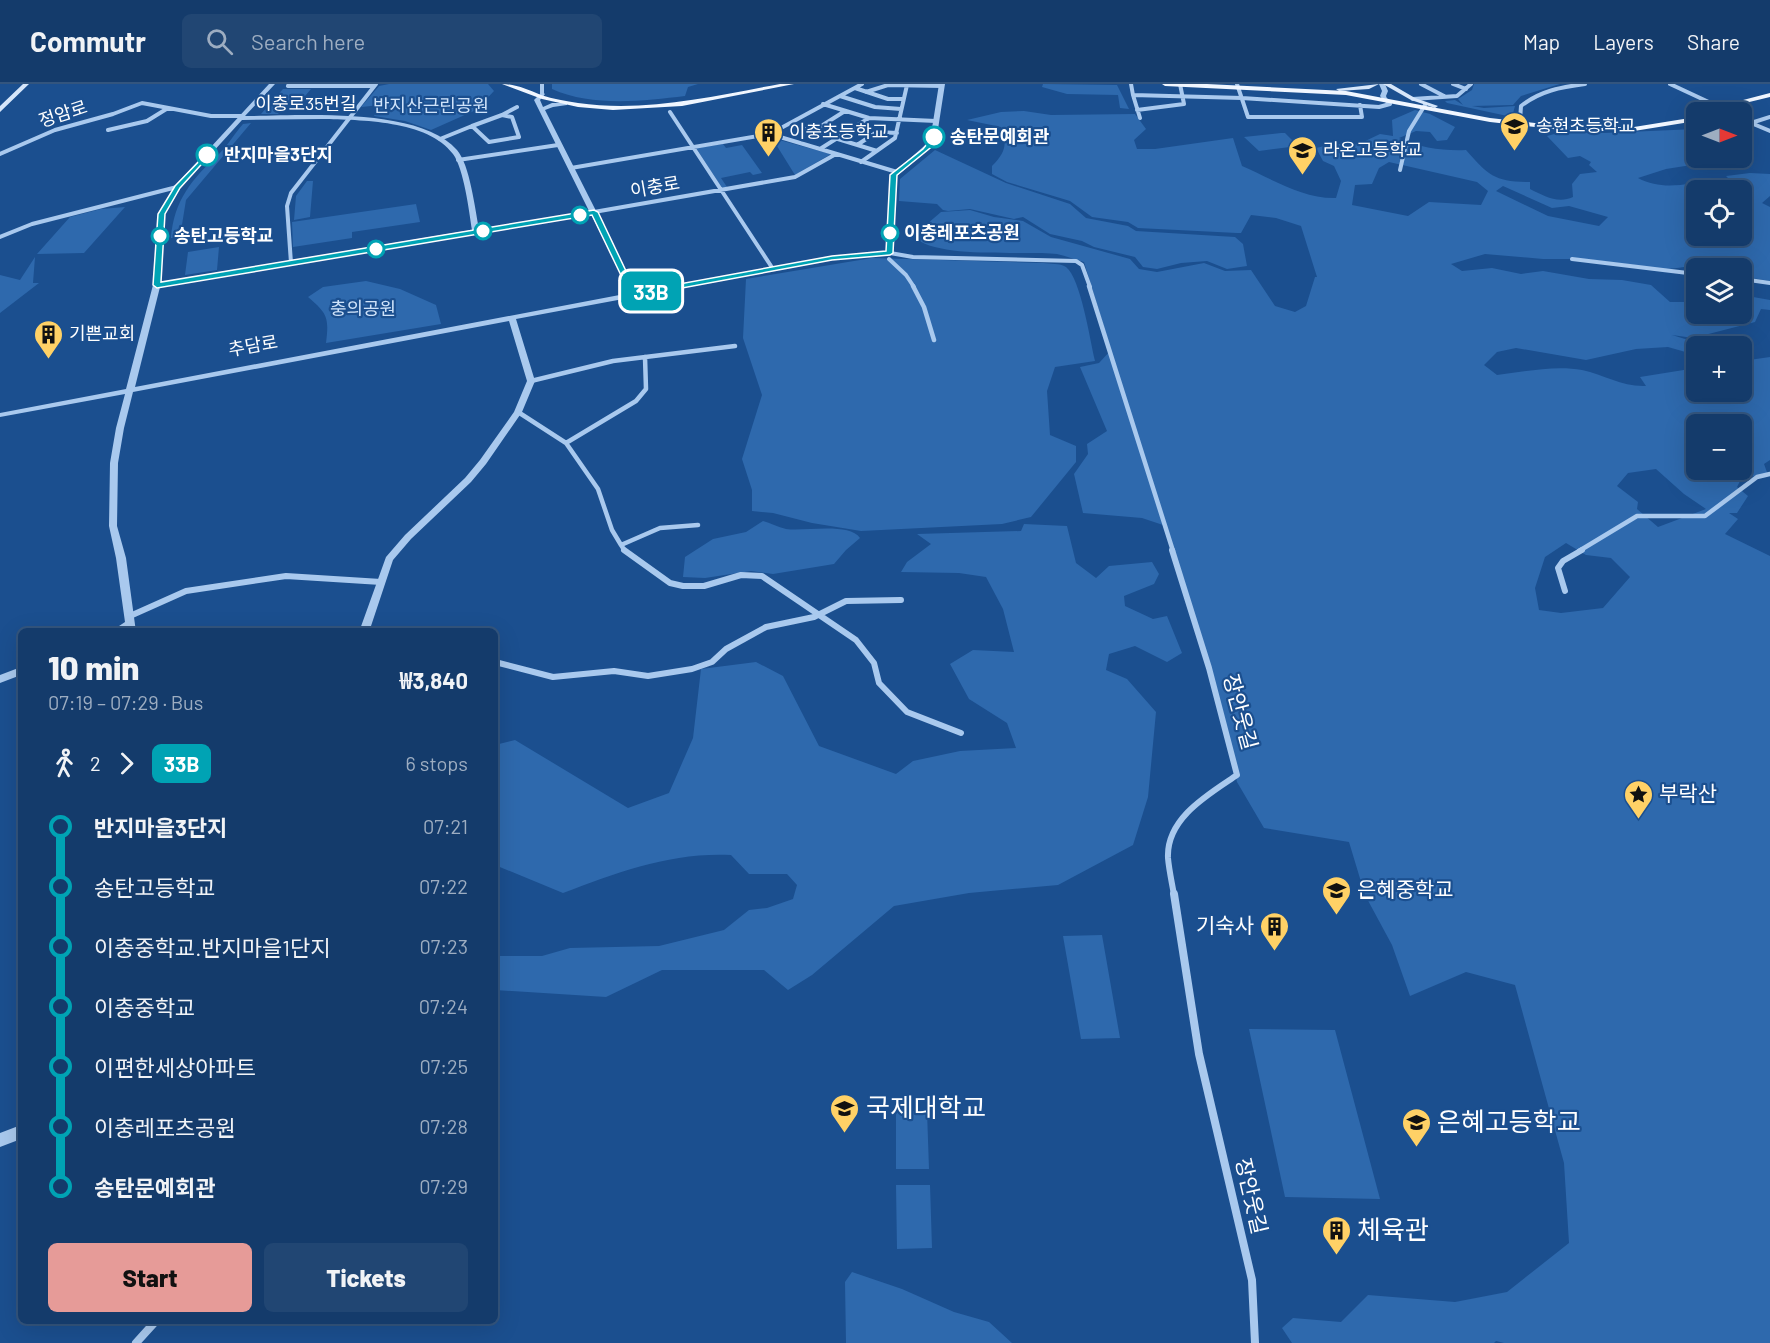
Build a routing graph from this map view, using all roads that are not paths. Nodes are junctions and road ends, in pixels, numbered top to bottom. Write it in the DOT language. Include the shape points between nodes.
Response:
graph roads {
  1 [pos="19,84"];
  2 [pos="26,84"];
  3 [pos="272,84"];
  4 [pos="290,84"];
  5 [pos="505,84"];
  6 [pos="519,84"];
  7 [pos="542,84"];
  8 [pos="772,84"];
  9 [pos="791,84"];
  10 [pos="862,84"];
  11 [pos="1131,84"];
  12 [pos="1165,84"];
  13 [pos="1180,84"];
  14 [pos="1376,84"];
  15 [pos="1384,84"];
  16 [pos="1420,84"];
  17 [pos="1453,84"];
  18 [pos="1471,84"];
  19 [pos="1586,84"];
  20 [pos="1670,84"];
  21 [pos="317,85"];
  22 [pos="347,85"];
  23 [pos="375,85"];
  24 [pos="907,85"];
  25 [pos="942,85"];
  26 [pos="1239,85"];
  27 [pos="855,88"];
  28 [pos="1339,89"];
  29 [pos="1467,89"];
  30 [pos="866,92"];
  31 [pos="1133,95"];
  32 [pos="1770,95"];
  33 [pos="541,96"];
  34 [pos="839,96"];
  35 [pos="1182,96"];
  36 [pos="1446,97"];
  37 [pos="1242,98"];
  38 [pos="1385,98"];
  39 [pos="903,99"];
  40 [pos="1413,99"];
  41 [pos="1770,100"];
  42 [pos="1707,102"];
  43 [pos="1749,102"];
  44 [pos="0,104"];
  45 [pos="565,104"];
  46 [pos="823,104"];
  47 [pos="1752,104"];
  48 [pos="153,105"];
  49 [pos="1360,105"];
  50 [pos="1424,106"];
  51 [pos="1435,106"];
  52 [pos="517,107"];
  53 [pos="168,108"];
  54 [pos="544,109"];
  55 [pos="901,109"];
  56 [pos="0,110"];
  57 [pos="1137,110"];
  58 [pos="845,111"];
  59 [pos="670,112"];
  60 [pos="502,115"];
  61 [pos="1686,116"];
  62 [pos="152,117"];
  63 [pos="242,117"];
  64 [pos="1770,117"];
  65 [pos="869,118"];
  66 [pos="1140,118"];
  67 [pos="348,119"];
  68 [pos="900,120"];
  69 [pos="1520,120"];
  70 [pos="936,121"];
  71 [pos="1686,121"];
  72 [pos="788,123"];
  73 [pos="472,126"];
  74 [pos="108,130"];
  75 [pos="815,130"];
  76 [pos="1770,130"];
  77 [pos="897,133"];
  78 [pos="770,134"];
  79 [pos="440,139"];
  80 [pos="836,139"];
  81 [pos="504,141"];
  82 [pos="558,145"];
  83 [pos="857,145"];
  84 [pos="692,148"];
  85 [pos="820,149"];
  86 [pos="877,151"];
  87 [pos="506,153"];
  88 [pos="0,154"];
  89 [pos="836,154"];
  90 [pos="458,160"];
  91 [pos="861,162"];
  92 [pos="571,168"];
  93 [pos="1400,170"];
  94 [pos="897,172"];
  95 [pos="177,187"];
  96 [pos="720,191"];
  97 [pos="594,212"];
  98 [pos="0,232"];
  99 [pos="476,232"];
  100 [pos="8,233"];
  101 [pos="0,237"];
  102 [pos="890,256"];
  103 [pos="1572,259"];
  104 [pos="291,263"];
  105 [pos="773,269"];
  106 [pos="1686,273"];
  107 [pos="1752,280"];
  108 [pos="1770,283"];
  109 [pos="157,285"];
  110 [pos="634,294"];
  111 [pos="512,318"];
  112 [pos="934,340"];
  113 [pos="735,346"];
  114 [pos="645,357"];
  115 [pos="531,381"];
  116 [pos="130,388"];
  117 [pos="0,410"];
  118 [pos="518,412"];
  119 [pos="0,416"];
  120 [pos="566,443"];
  121 [pos="1770,474"];
  122 [pos="698,525"];
  123 [pos="621,545"];
  124 [pos="381,582"];
  125 [pos="1565,591"];
  126 [pos="900,600"];
  127 [pos="819,614"];
  128 [pos="131,623"];
  129 [pos="365,628"];
  130 [pos="498,663"];
  131 [pos="18,672"];
  132 [pos="0,680"];
  133 [pos="961,734"];
  134 [pos="18,1133"];
  135 [pos="0,1140"];
  136 [pos="154,1324"];
  137 [pos="136,1343"];
  138 [pos="1256,1343"];
  1 -- 44 [label="main road"];
  2 -- 56 [label="main road"];
  3 -- 63 [label="street"];
  4 -- 21 [label="street"];
  5 -- 33 [label="main road"];
  6 -- 33 [label="main road"];
  7 -- 33 [label="street"];
  8 -- 33 [label="main road" via="649,104 593,104"];
  9 -- 45 [label="main road" via="656,107 622,109"];
  10 -- 27 [label="street, 이충로"];
  11 -- 31 [label="street"];
  12 -- 13 [label="main road"];
  13 -- 26 [label="main road"];
  13 -- 35 [label="street"];
  14 -- 28 [label="main road"];
  15 -- 38 [label="street"];
  15 -- 40 [label="main road"];
  16 -- 36 [label="street"];
  17 -- 29 [label="street"];
  18 -- 29 [label="street"];
  19 -- 69 [label="street" via="1554,88 1529,98 1521,106"];
  20 -- 42 [label="street"];
  21 -- 22 [label="street"];
  22 -- 23 [label="street"];
  23 -- 67 [label="street"];
  24 -- 25 [label="street"];
  24 -- 30 [label="street" via="880,86"];
  24 -- 39 [label="street"];
  25 -- 70 [label="street"];
  26 -- 28 [label="main road"];
  26 -- 37 [label="street"];
  26 -- 38 [label="main road"];
  27 -- 30 [label="street"];
  27 -- 34 [label="street, 이충로"];
  28 -- 38 [label="main road"];
  29 -- 36 [label="street"];
  30 -- 39 [label="street"];
  31 -- 35 [label="street"];
  31 -- 57 [label="street"];
  32 -- 43 [label="main road"];
  33 -- 45 [label="main road"];
  33 -- 54 [label="street" via="537,100"];
  34 -- 46 [label="street, 이충로"];
  34 -- 55 [label="street" via="875,107"];
  35 -- 37 [label="street"];
  35 -- 57 [label="street" via="1184,104"];
  36 -- 40 [label="street"];
  37 -- 49 [label="street"];
  37 -- 49 [label="street" via="1248,117 1362,117"];
  38 -- 49 [label="street" via="1390,104"];
  38 -- 50 [label="main road"];
  39 -- 55 [label="street"];
  40 -- 51 [label="main road"];
  41 -- 47 [label="main road"];
  45 -- 54 [label="street"];
  46 -- 58 [label="street"];
  46 -- 72 [label="street, 이충로"];
  48 -- 53 [label="street, 정암로"];
  48 -- 62 [label="street"];
  48 -- 88 [label="street, 정암로" via="142,103 55,130"];
  50 -- 51 [label="main road"];
  50 -- 71 [label="main road" via="1510,123 1581,129 1634,129"];
  50 -- 93 [label="street" via="1409,131"];
  51 -- 69 [label="main road"];
  52 -- 60 [label="street"];
  53 -- 62 [label="street"];
  53 -- 63 [label="street, 정암로"];
  54 -- 82 [label="street"];
  55 -- 68 [label="street"];
  57 -- 66 [label="street"];
  58 -- 65 [label="street"];
  58 -- 75 [label="street"];
  59 -- 84 [label="street, 이충로"];
  60 -- 73 [label="street"];
  60 -- 81 [label="street" via="512,117 519,137"];
  61 -- 69 [label="main road" via="1616,125"];
  62 -- 74 [label="street"];
  63 -- 67 [label="street, 이충로35번길"];
  63 -- 95 [label="street"];
  64 -- 76 [label="street" via="1751,123"];
  65 -- 68 [label="street"];
  65 -- 80 [label="street"];
  67 -- 79 [label="street, 이충로35번길" via="388,121"];
  67 -- 104 [label="street" via="291,193 287,206"];
  68 -- 70 [label="street"];
  68 -- 77 [label="street"];
  70 -- 94 [label="street" via="933,142"];
  72 -- 75 [label="street"];
  72 -- 78 [label="street, 이충로"];
  73 -- 79 [label="street"];
  73 -- 81 [label="street" via="489,142"];
  75 -- 80 [label="street"];
  77 -- 83 [label="street" via="877,132"];
  77 -- 86 [label="street"];
  78 -- 84 [label="street, 이충로"];
  78 -- 85 [label="street, 이충로"];
  79 -- 90 [label="street, 이충로35번길"];
  80 -- 83 [label="street"];
  80 -- 85 [label="street"];
  81 -- 87 [label="street"];
  82 -- 87 [label="street"];
  82 -- 92 [label="street"];
  83 -- 86 [label="street"];
  84 -- 92 [label="street, 이충로"];
  84 -- 96 [label="street, 이충로"];
  85 -- 89 [label="street, 이충로"];
  86 -- 91 [label="street"];
  87 -- 90 [label="street"];
  89 -- 91 [label="street, 이충로"];
  89 -- 96 [label="street, 이충로" via="795,177"];
  90 -- 99 [label="street, 이충로35번길"];
  91 -- 94 [label="street, 이충로"];
  92 -- 97 [label="street"];
  94 -- 102 [label="street"];
  95 -- 100 [label="street"];
  95 -- 109 [label="street" via="161,214"];
  96 -- 97 [label="street, 이충로"];
  96 -- 105 [label="street, 이충로"];
  97 -- 99 [label="street, 이충로"];
  97 -- 110 [label="street"];
  98 -- 100 [label="street"];
  99 -- 104 [label="street, 이충로"];
  100 -- 101 [label="street"];
  102 -- 105 [label="street, 추담로" via="832,258"];
  102 -- 112 [label="street" via="929,317"];
  102 -- 138 [label="street, 장안웃길" via="1076,261 1082,265 1097,308 1209,668 1237,775 1193,804 1180,820 1168,856 1199,1054 1252,1280"];
  103 -- 106 [label="street"];
  104 -- 109 [label="street, 이충로"];
  105 -- 110 [label="street, 추담로"];
  107 -- 108 [label="street"];
  109 -- 116 [label="street"];
  110 -- 111 [label="street, 추담로"];
  111 -- 115 [label="street"];
  111 -- 116 [label="street, 추담로"];
  113 -- 114 [label="street"];
  114 -- 115 [label="street"];
  114 -- 120 [label="street" via="646,389 636,400"];
  115 -- 118 [label="street"];
  116 -- 117 [label="street, 추담로"];
  116 -- 119 [label="street, 추담로"];
  116 -- 128 [label="street" via="114,463 113,526 122,558"];
  118 -- 120 [label="street"];
  118 -- 124 [label="street" via="468,480 389,559"];
  120 -- 123 [label="street" via="598,489"];
  121 -- 125 [label="street" via="1757,477 1705,516 1637,516 1563,561 1558,568"];
  122 -- 123 [label="street" via="660,528"];
  123 -- 127 [label="street" via="670,583 704,586 741,575 762,576"];
  124 -- 128 [label="street" via="286,576 186,591"];
  124 -- 129 [label="street"];
  126 -- 127 [label="street" via="846,601"];
  127 -- 130 [label="street" via="766,627 726,649 712,662 648,676 614,671 553,677"];
  127 -- 133 [label="street" via="856,640 874,663 879,684 907,712"];
  131 -- 132 [label="street"];
  134 -- 135 [label="street"];
  136 -- 137 [label="street"];
}
